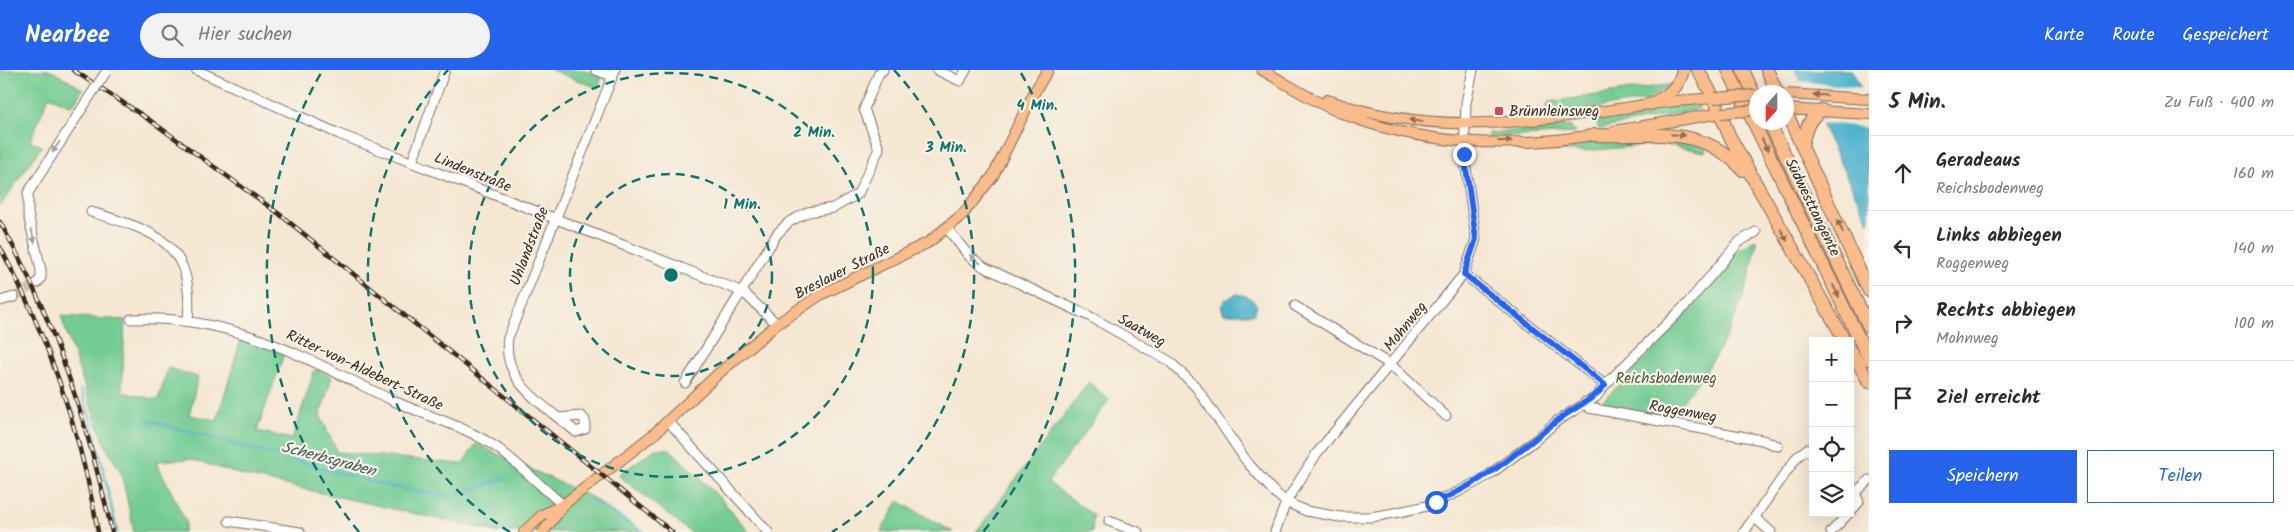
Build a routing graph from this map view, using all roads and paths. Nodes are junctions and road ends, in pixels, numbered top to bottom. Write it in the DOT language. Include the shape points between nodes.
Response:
graph roads {
  1 [pos="196,70"];
  2 [pos="445,70"];
  3 [pos="596,70"];
  4 [pos="883,70"];
  5 [pos="937,70"];
  6 [pos="966,70"];
  7 [pos="1048,70"];
  8 [pos="1262,70"];
  9 [pos="1473,70"];
  10 [pos="1683,70"];
  11 [pos="1728,70"];
  12 [pos="1743,70"];
  13 [pos="1767,70"];
  14 [pos="107,71"];
  15 [pos="613,73"];
  16 [pos="1700,73"];
  17 [pos="1750,85"];
  18 [pos="1774,85"];
  19 [pos="1298,90"];
  20 [pos="1794,94"];
  21 [pos="1749,96"];
  22 [pos="1714,98"];
  23 [pos="1869,99"];
  24 [pos="1652,104"];
  25 [pos="1822,110"];
  26 [pos="1749,111"];
  27 [pos="1794,111"];
  28 [pos="1719,113"];
  29 [pos="1869,114"];
  30 [pos="1465,125"];
  31 [pos="1794,128"];
  32 [pos="1773,130"];
  33 [pos="1594,135"];
  34 [pos="1464,142"];
  35 [pos="1802,145"];
  36 [pos="412,162"];
  37 [pos="1754,182"];
  38 [pos="91,212"];
  39 [pos="554,219"];
  40 [pos="947,228"];
  41 [pos="1756,232"];
  42 [pos="1464,274"];
  43 [pos="37,283"];
  44 [pos="1869,291"];
  45 [pos="743,292"];
  46 [pos="14,297"];
  47 [pos="0,301"];
  48 [pos="1295,306"];
  49 [pos="131,319"];
  50 [pos="188,321"];
  51 [pos="777,324"];
  52 [pos="1869,328"];
  53 [pos="1843,337"];
  54 [pos="1854,357"];
  55 [pos="1869,359"];
  56 [pos="1391,365"];
  57 [pos="1869,382"];
  58 [pos="685,384"];
  59 [pos="1605,385"];
  60 [pos="1585,402"];
  61 [pos="1446,416"];
  62 [pos="559,418"];
  63 [pos="668,421"];
  64 [pos="1778,446"];
  65 [pos="1809,452"];
  66 [pos="1869,480"];
  67 [pos="1854,490"];
  68 [pos="1854,493"];
  69 [pos="1286,502"];
  70 [pos="563,505"];
  71 [pos="1854,508"];
  72 [pos="1845,517"];
  73 [pos="1755,518"];
  74 [pos="229,521"];
  75 [pos="1109,521"];
  76 [pos="300,532"];
  77 [pos="524,532"];
  78 [pos="543,532"];
  79 [pos="768,532"];
  80 [pos="1138,532"];
  81 [pos="1274,532"];
  82 [pos="1744,532"];
  83 [pos="1771,532"];
  84 [pos="1831,532"];
  1 -- 36 [label="street, Lindenstraße" via="288,112"];
  2 -- 36 [label="street"];
  3 -- 15 [label="street"];
  4 -- 45 [label="street" via="864,109 879,149 861,190 833,208 808,212 790,222 777,234"];
  5 -- 6 [label="street" via="960,81"];
  7 -- 40 [label="main road, Breslauer Straße" via="993,176 963,214"];
  8 -- 19 [label="main road"];
  9 -- 30 [label="street"];
  10 -- 24 [label="highway" via="1679,83 1667,96"];
  11 -- 55 [label="highway, Südwesttangente, one-way"];
  12 -- 17 [label="highway"];
  13 -- 18 [label="highway"];
  14 -- 43 [label="street, one-way, bridge" via="28,193 28,214 41,270"];
  15 -- 39 [label="street, Uhlandstraße"];
  16 -- 22 [label="highway"];
  30 -- 19 [label="main road, one-way" via="1383,116"];
  19 -- 34 [label="main road" via="1339,112 1380,126"];
  23 -- 20 [label="main road, one-way"];
  21 -- 22 [label="main road, bridge"];
  22 -- 24 [label="main road"];
  22 -- 28 [label="highway"];
  24 -- 30 [label="main road" via="1582,116"];
  25 -- 27 [label="main road"];
  25 -- 29 [label="main road"];
  25 -- 35 [label="highway" via="1812,116"];
  26 -- 28 [label="main road, bridge"];
  28 -- 33 [label="main road"];
  28 -- 37 [label="highway"];
  30 -- 34 [label="street"];
  31 -- 35 [label="highway"];
  32 -- 52 [label="highway, Südwesttangente"];
  34 -- 33 [label="main road, one-way"];
  33 -- 37 [label="highway, one-way" via="1658,133 1687,136 1711,144 1726,154"];
  34 -- 42 [label="street, Mohnweg" via="1476,239"];
  44 -- 35 [label="highway, one-way"];
  36 -- 39 [label="street, Lindenstraße"];
  37 -- 53 [label="highway, one-way"];
  38 -- 50 [label="street" via="149,231 169,247 183,268 188,291"];
  39 -- 45 [label="street, Lindenstraße"];
  39 -- 62 [label="street, Uhlandstraße" via="506,350 512,372 520,383"];
  40 -- 51 [label="main road, Breslauer Straße" via="909,253 820,295"];
  69 -- 40 [label="street, Saatweg, one-way" via="1247,462 1196,387 1169,360 1091,317 984,267 969,256"];
  41 -- 59 [label="street" via="1740,241 1682,309"];
  42 -- 56 [label="street, Mohnweg"];
  42 -- 59 [label="street"];
  45 -- 51 [label="street, Lindenstraße"];
  45 -- 58 [label="street"];
  46 -- 47 [label="street"];
  48 -- 56 [label="street"];
  49 -- 50 [label="street, Ritter-von-Aldebert-Straße"];
  50 -- 70 [label="street, Ritter-von-Aldebert-Straße" via="247,334 280,346 453,426 498,449"];
  51 -- 63 [label="main road, Breslauer Straße"];
  54 -- 57 [label="highway"];
  56 -- 61 [label="street"];
  56 -- 69 [label="street, Mohnweg" via="1316,453"];
  59 -- 60 [label="street" via="1596,397"];
  60 -- 64 [label="street, Roggenweg" via="1589,408 1762,440"];
  60 -- 69 [label="street" via="1489,475 1427,506 1371,517 1340,518 1306,511"];
  63 -- 70 [label="main road, Breslauer Straße"];
  63 -- 79 [label="street"];
  65 -- 73 [label="street" via="1797,457"];
  66 -- 67 [label="street"];
  68 -- 71 [label="street" via="1859,502"];
  69 -- 81 [label="street"];
  70 -- 77 [label="main road, Breslauer Straße" via="542,515"];
  70 -- 78 [label="main road, Breslauer Straße"];
  72 -- 84 [label="street"];
  73 -- 82 [label="street"];
  73 -- 83 [label="street"];
  74 -- 76 [label="street"];
  75 -- 80 [label="street"];
}
